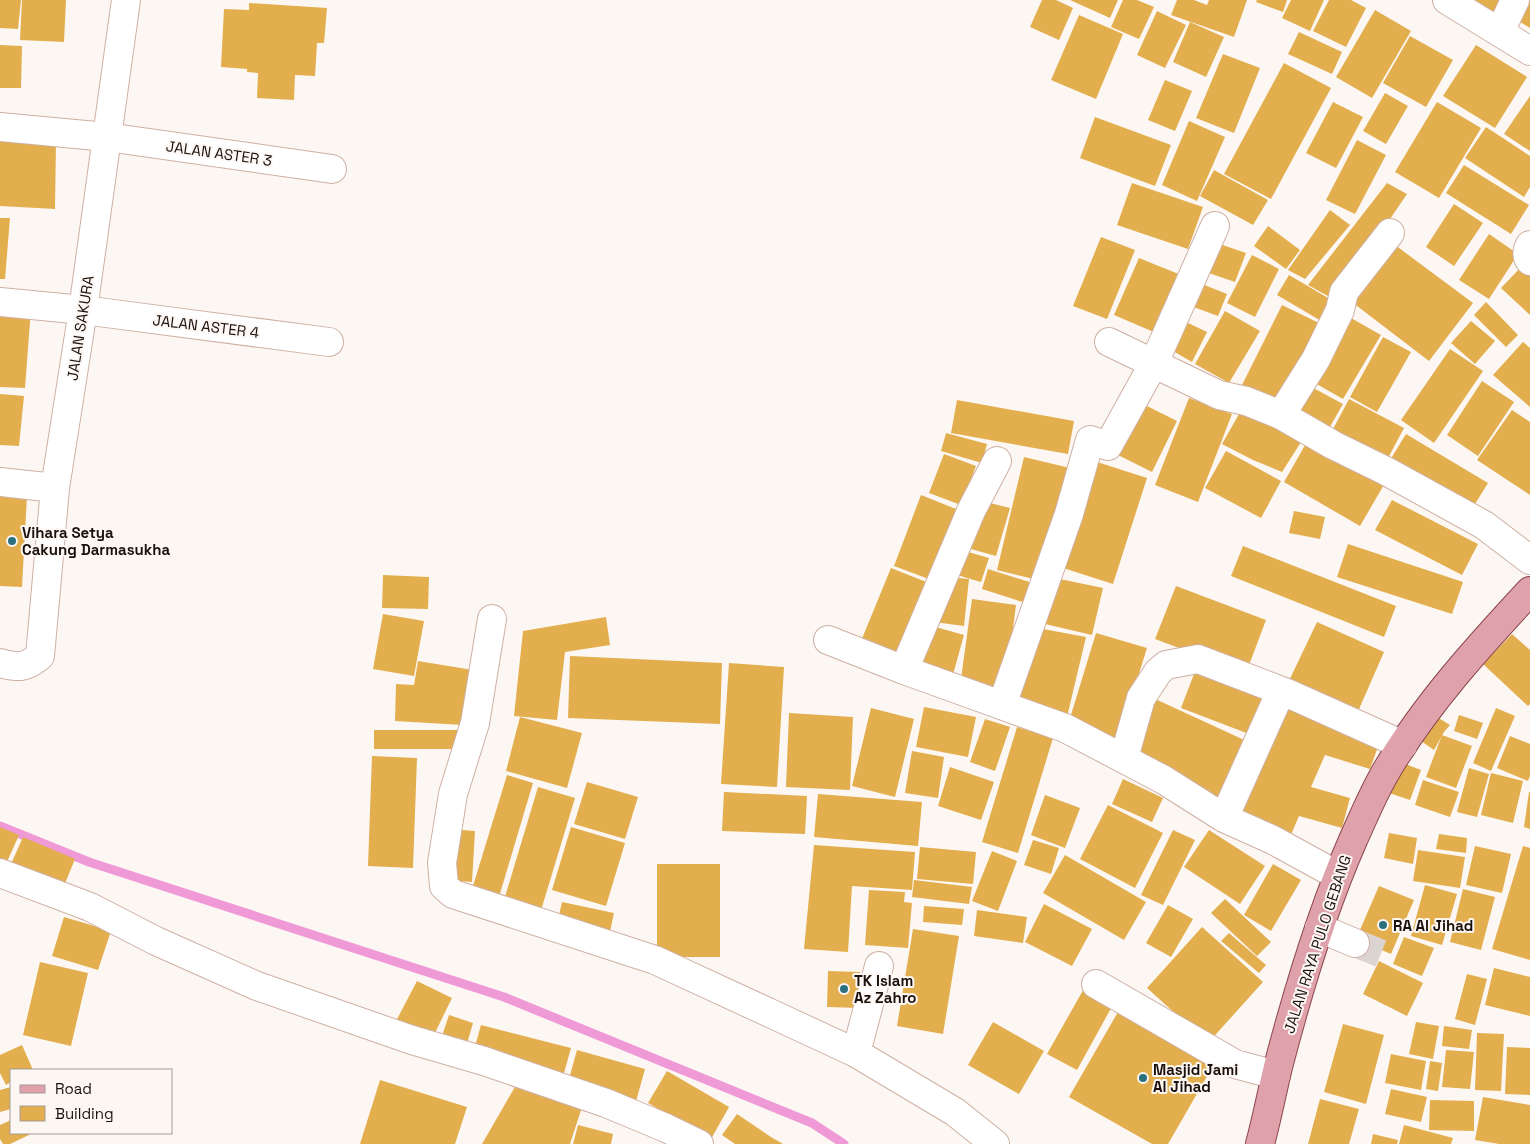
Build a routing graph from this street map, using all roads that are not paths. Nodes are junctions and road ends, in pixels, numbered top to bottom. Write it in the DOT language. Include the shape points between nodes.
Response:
graph roads {
  1 [pos="126,0"];
  2 [pos="1447,0"];
  3 [pos="1515,0"];
  4 [pos="1500,32"];
  5 [pos="1530,50"];
  6 [pos="0,127"];
  7 [pos="106,137"];
  8 [pos="332,170"];
  9 [pos="1215,226"];
  10 [pos="1390,233"];
  11 [pos="1530,245"];
  12 [pos="1530,261"];
  13 [pos="0,302"];
  14 [pos="83,310"];
  15 [pos="329,342"];
  16 [pos="1109,342"];
  17 [pos="1154,364"];
  18 [pos="1281,415"];
  19 [pos="997,461"];
  20 [pos="0,482"];
  21 [pos="55,488"];
  22 [pos="1530,560"];
  23 [pos="1530,591"];
  24 [pos="492,619"];
  25 [pos="828,640"];
  26 [pos="0,663"];
  27 [pos="904,670"];
  28 [pos="1281,691"];
  29 [pos="1002,705"];
  30 [pos="1403,745"];
  31 [pos="1124,758"];
  32 [pos="1224,818"];
  33 [pos="0,873"];
  34 [pos="1337,875"];
  35 [pos="1320,928"];
  36 [pos="1355,943"];
  37 [pos="879,966"];
  38 [pos="1096,984"];
  39 [pos="856,1053"];
  40 [pos="1276,1075"];
  41 [pos="699,1144"];
  42 [pos="995,1144"];
  43 [pos="1260,1144"];
  1 -- 7 [label="street, JALAN SAKURA"];
  2 -- 4 [label="street"];
  3 -- 4 [label="street"];
  4 -- 5 [label="street"];
  6 -- 7 [label="street, JALAN ASTER 3"];
  7 -- 8 [label="street, JALAN ASTER 3"];
  7 -- 14 [label="street, JALAN SAKURA"];
  9 -- 17 [label="street"];
  10 -- 18 [label="street" via="1344,292 1340,310 1316,359"];
  11 -- 12 [label="street" via="1527,250"];
  13 -- 14 [label="street, JALAN ASTER 4"];
  14 -- 15 [label="street, JALAN ASTER 4"];
  14 -- 21 [label="street, JALAN SAKURA"];
  16 -- 17 [label="street"];
  17 -- 18 [label="street" via="1219,394"];
  17 -- 29 [label="street" via="1108,446 1090,440 1069,514"];
  18 -- 22 [label="street" via="1484,524"];
  19 -- 27 [label="street" via="971,511"];
  20 -- 21 [label="street"];
  21 -- 26 [label="street, JALAN SAKURA" via="40,656 28,665 15,667"];
  23 -- 30 [label="main road, JALAN RAYA PULO GEBANG" via="1429,707"];
  24 -- 39 [label="street" via="476,723 453,794 442,863 444,886 453,894 655,960"];
  25 -- 27 [label="street"];
  27 -- 29 [label="street"];
  28 -- 30 [label="street"];
  28 -- 31 [label="street" via="1198,659 1166,665 1141,698"];
  28 -- 32 [label="street"];
  29 -- 31 [label="street" via="1064,728"];
  30 -- 34 [label="main road, JALAN RAYA PULO GEBANG" via="1377,787"];
  31 -- 32 [label="street"];
  32 -- 34 [label="street"];
  33 -- 41 [label="street" via="90,907 156,941 257,986 404,1038 484,1061 606,1103"];
  34 -- 35 [label="main road, JALAN RAYA PULO GEBANG"];
  35 -- 36 [label="street"];
  35 -- 40 [label="main road, JALAN RAYA PULO GEBANG"];
  37 -- 39 [label="street"];
  38 -- 40 [label="street" via="1235,1064"];
  39 -- 42 [label="street" via="955,1112"];
  40 -- 43 [label="main road, JALAN RAYA PULO GEBANG"];
}
